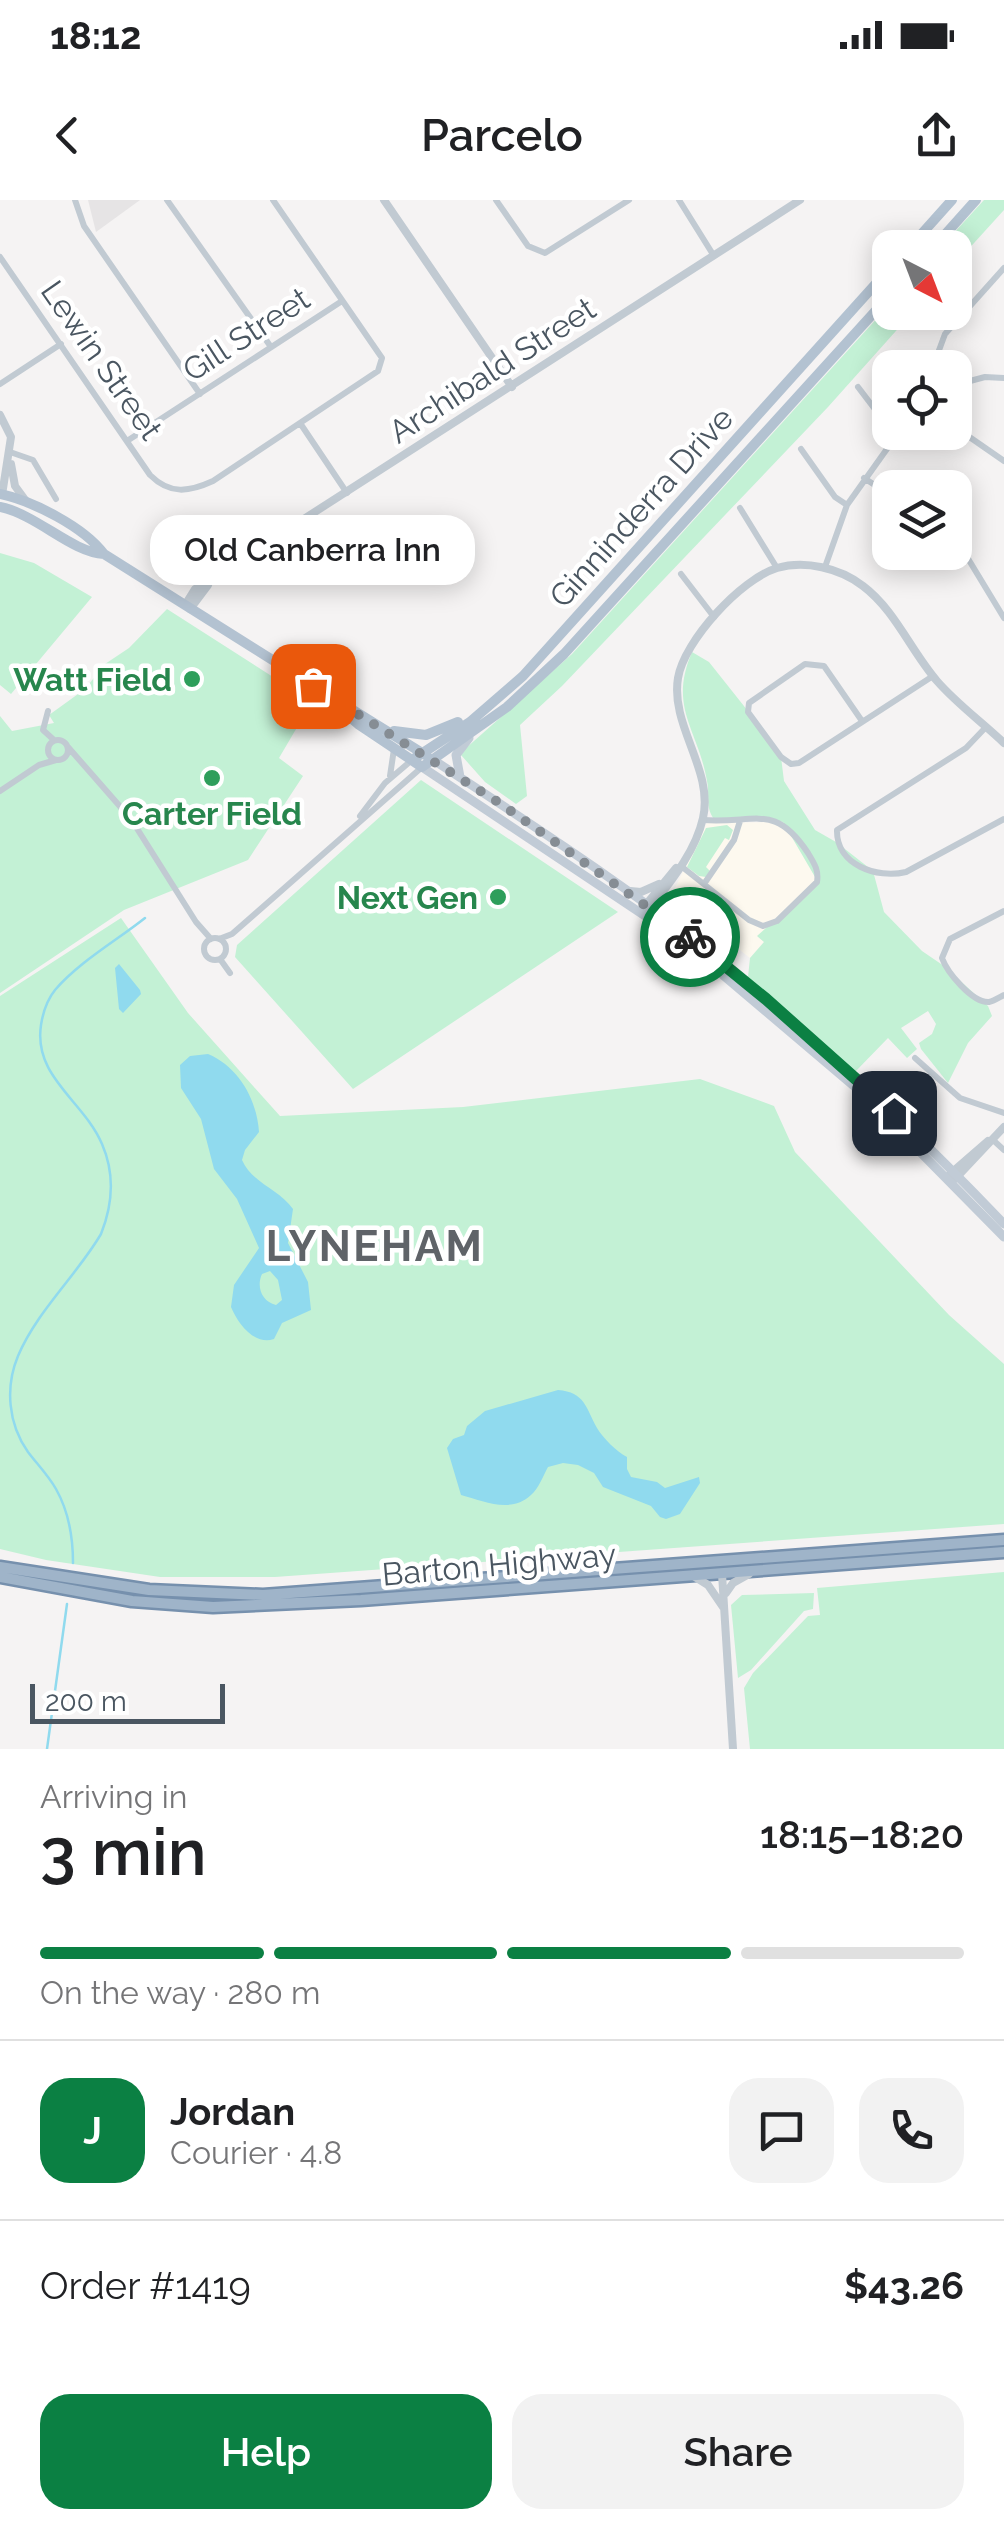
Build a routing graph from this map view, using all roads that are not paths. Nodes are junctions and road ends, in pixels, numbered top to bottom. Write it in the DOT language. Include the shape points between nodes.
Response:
graph roads {
  1 [pos="75,200"];
  2 [pos="167,200"];
  3 [pos="286,200"];
  4 [pos="384,200"];
  5 [pos="496,200"];
  6 [pos="629,200"];
  7 [pos="679,200"];
  8 [pos="800,200"];
  9 [pos="952,200"];
  10 [pos="976,200"];
  11 [pos="275,203"];
  12 [pos="924,230"];
  13 [pos="949,230"];
  14 [pos="714,256"];
  15 [pos="0,258"];
  16 [pos="1004,268"];
  17 [pos="872,288"];
  18 [pos="342,301"];
  19 [pos="872,315"];
  20 [pos="61,344"];
  21 [pos="271,347"];
  22 [pos="939,350"];
  23 [pos="1004,378"];
  24 [pos="972,381"];
  25 [pos="0,384"];
  26 [pos="512,387"];
  27 [pos="858,387"];
  28 [pos="200,394"];
  29 [pos="872,405"];
  30 [pos="0,415"];
  31 [pos="300,423"];
  32 [pos="972,439"];
  33 [pos="127,441"];
  34 [pos="801,448"];
  35 [pos="883,450"];
  36 [pos="10,456"];
  37 [pos="1004,461"];
  38 [pos="3,476"];
  39 [pos="864,478"];
  40 [pos="872,483"];
  41 [pos="347,493"];
  42 [pos="56,499"];
  43 [pos="1,501"];
  44 [pos="27,502"];
  45 [pos="847,505"];
  46 [pos="740,508"];
  47 [pos="104,554"];
  48 [pos="777,568"];
  49 [pos="829,568"];
  50 [pos="972,569"];
  51 [pos="681,574"];
  52 [pos="188,607"];
  53 [pos="714,617"];
  54 [pos="1004,618"];
  55 [pos="541,656"];
  56 [pos="933,676"];
  57 [pos="313,686"];
  58 [pos="48,711"];
  59 [pos="862,721"];
  60 [pos="486,724"];
  61 [pos="986,727"];
  62 [pos="384,728"];
  63 [pos="44,731"];
  64 [pos="54,740"];
  65 [pos="1004,743"];
  66 [pos="68,746"];
  67 [pos="394,748"];
  68 [pos="48,749"];
  69 [pos="428,756"];
  70 [pos="61,759"];
  71 [pos="39,764"];
  72 [pos="417,764"];
  73 [pos="86,766"];
  74 [pos="390,777"];
  75 [pos="460,778"];
  76 [pos="0,791"];
  77 [pos="703,820"];
  78 [pos="1004,820"];
  79 [pos="740,821"];
  80 [pos="357,822"];
  81 [pos="680,866"];
  82 [pos="704,884"];
  83 [pos="664,885"];
  84 [pos="625,890"];
  85 [pos="645,910"];
  86 [pos="1004,911"];
  87 [pos="664,919"];
  88 [pos="232,934"];
  89 [pos="212,941"];
  90 [pos="226,948"];
  91 [pos="220,959"];
  92 [pos="230,973"];
  93 [pos="1004,995"];
  94 [pos="915,1058"];
  95 [pos="1004,1113"];
  96 [pos="1004,1127"];
  97 [pos="992,1138"];
  98 [pos="1004,1150"];
  99 [pos="953,1177"];
  100 [pos="1004,1224"];
  101 [pos="1004,1237"];
  102 [pos="1004,1540"];
  103 [pos="1004,1552"];
  104 [pos="0,1567"];
  105 [pos="719,1568"];
  106 [pos="758,1572"];
  107 [pos="689,1574"];
  108 [pos="0,1577"];
  109 [pos="722,1607"];
  110 [pos="733,1749"];
  1 -- 28 [label="street" via="84,226"];
  2 -- 21 [label="street"];
  3 -- 11 [label="street"];
  4 -- 26 [label="street"];
  5 -- 6 [label="street" via="528,246 544,253"];
  7 -- 14 [label="street"];
  8 -- 14 [label="street, Archibald Street"];
  9 -- 12 [label="main road"];
  10 -- 13 [label="main road"];
  11 -- 18 [label="street"];
  14 -- 26 [label="street, Archibald Street"];
  15 -- 20 [label="street, Lewin Street"];
  16 -- 22 [label="street" via="945,334"];
  17 -- 55 [label="main road, Ginninderra Drive"];
  18 -- 21 [label="street, Gill Street"];
  18 -- 31 [label="street" via="382,364"];
  19 -- 60 [label="main road, Ginninderra Drive" via="564,654"];
  20 -- 25 [label="street"];
  20 -- 33 [label="street, Lewin Street"];
  21 -- 28 [label="street, Gill Street"];
  23 -- 24 [label="street"];
  26 -- 41 [label="street, Archibald Street"];
  27 -- 29 [label="street"];
  28 -- 33 [label="street, Gill Street"];
  30 -- 36 [label="street" via="11,433"];
  31 -- 33 [label="street, Lewin Street" via="194,489 166,488"];
  31 -- 41 [label="street"];
  32 -- 37 [label="street"];
  34 -- 45 [label="street"];
  35 -- 39 [label="street"];
  36 -- 38 [label="street"];
  36 -- 42 [label="street" via="33,460"];
  36 -- 44 [label="street"];
  38 -- 43 [label="street"];
  39 -- 40 [label="street"];
  39 -- 45 [label="street"];
  41 -- 52 [label="street, Archibald Street" via="195,589"];
  43 -- 44 [label="main road"];
  43 -- 47 [label="main road" via="90,553"];
  44 -- 47 [label="main road"];
  45 -- 49 [label="street"];
  46 -- 48 [label="street"];
  47 -- 52 [label="main road"];
  48 -- 49 [label="street"];
  48 -- 53 [label="street" via="752,581"];
  49 -- 56 [label="street" via="873,594"];
  50 -- 54 [label="street"];
  51 -- 53 [label="street"];
  52 -- 57 [label="main road"];
  53 -- 77 [label="street" via="682,660 676,690 703,790"];
  55 -- 62 [label="main road" via="449,728 415,736"];
  55 -- 69 [label="main road, Ginninderra Drive"];
  56 -- 59 [label="street"];
  56 -- 61 [label="street"];
  57 -- 62 [label="main road"];
  57 -- 67 [label="main road"];
  58 -- 63 [label="street"];
  59 -- 59 [label="street" via="790,764 748,712 749,703 815,662"];
  60 -- 69 [label="main road, Ginninderra Drive"];
  60 -- 75 [label="main road" via="457,752"];
  61 -- 65 [label="street"];
  61 -- 78 [label="street" via="966,748 837,830 836,842 859,866 894,875"];
  62 -- 69 [label="main road"];
  63 -- 64 [label="street"];
  63 -- 68 [label="street"];
  64 -- 66 [label="street"];
  64 -- 68 [label="street"];
  66 -- 70 [label="street"];
  66 -- 73 [label="street"];
  67 -- 72 [label="main road"];
  67 -- 74 [label="street"];
  68 -- 70 [label="street"];
  68 -- 71 [label="street"];
  69 -- 72 [label="main road, Ginninderra Drive"];
  69 -- 75 [label="main road"];
  70 -- 71 [label="street"];
  70 -- 73 [label="street"];
  71 -- 76 [label="street"];
  72 -- 74 [label="street"];
  72 -- 80 [label="street"];
  72 -- 85 [label="main road"];
  73 -- 89 [label="street" via="152,848"];
  74 -- 80 [label="street"];
  75 -- 84 [label="main road"];
  77 -- 79 [label="street"];
  77 -- 81 [label="street"];
  79 -- 82 [label="street"];
  79 -- 82 [label="street" via="776,820 792,830 816,867 814,886 778,922 763,926"];
  80 -- 88 [label="street"];
  81 -- 82 [label="street"];
  81 -- 83 [label="street"];
  83 -- 84 [label="street"];
  83 -- 85 [label="street"];
  83 -- 87 [label="street"];
  84 -- 85 [label="main road"];
  85 -- 87 [label="main road"];
  85 -- 99 [label="main road"];
  86 -- 93 [label="street" via="950,939 942,958 975,998"];
  87 -- 99 [label="main road" via="822,1048"];
  88 -- 89 [label="street"];
  88 -- 90 [label="street"];
  89 -- 90 [label="street"];
  89 -- 91 [label="street" via="207,957"];
  90 -- 91 [label="street"];
  91 -- 92 [label="street"];
  94 -- 95 [label="street" via="960,1098"];
  96 -- 97 [label="street"];
  97 -- 98 [label="street"];
  97 -- 99 [label="street"];
  99 -- 100 [label="main road"];
  99 -- 101 [label="main road"];
  102 -- 105 [label="highway, Barton Highway"];
  103 -- 106 [label="highway, Barton Highway"];
  104 -- 105 [label="highway, Barton Highway" via="149,1590 264,1595"];
  105 -- 106 [label="highway, Barton Highway"];
  105 -- 107 [label="highway, Barton Highway"];
  105 -- 109 [label="street"];
  106 -- 109 [label="street" via="733,1584"];
  107 -- 108 [label="highway, Barton Highway" via="213,1607 132,1601"];
  107 -- 109 [label="street" via="708,1585"];
  109 -- 110 [label="street"];
}
